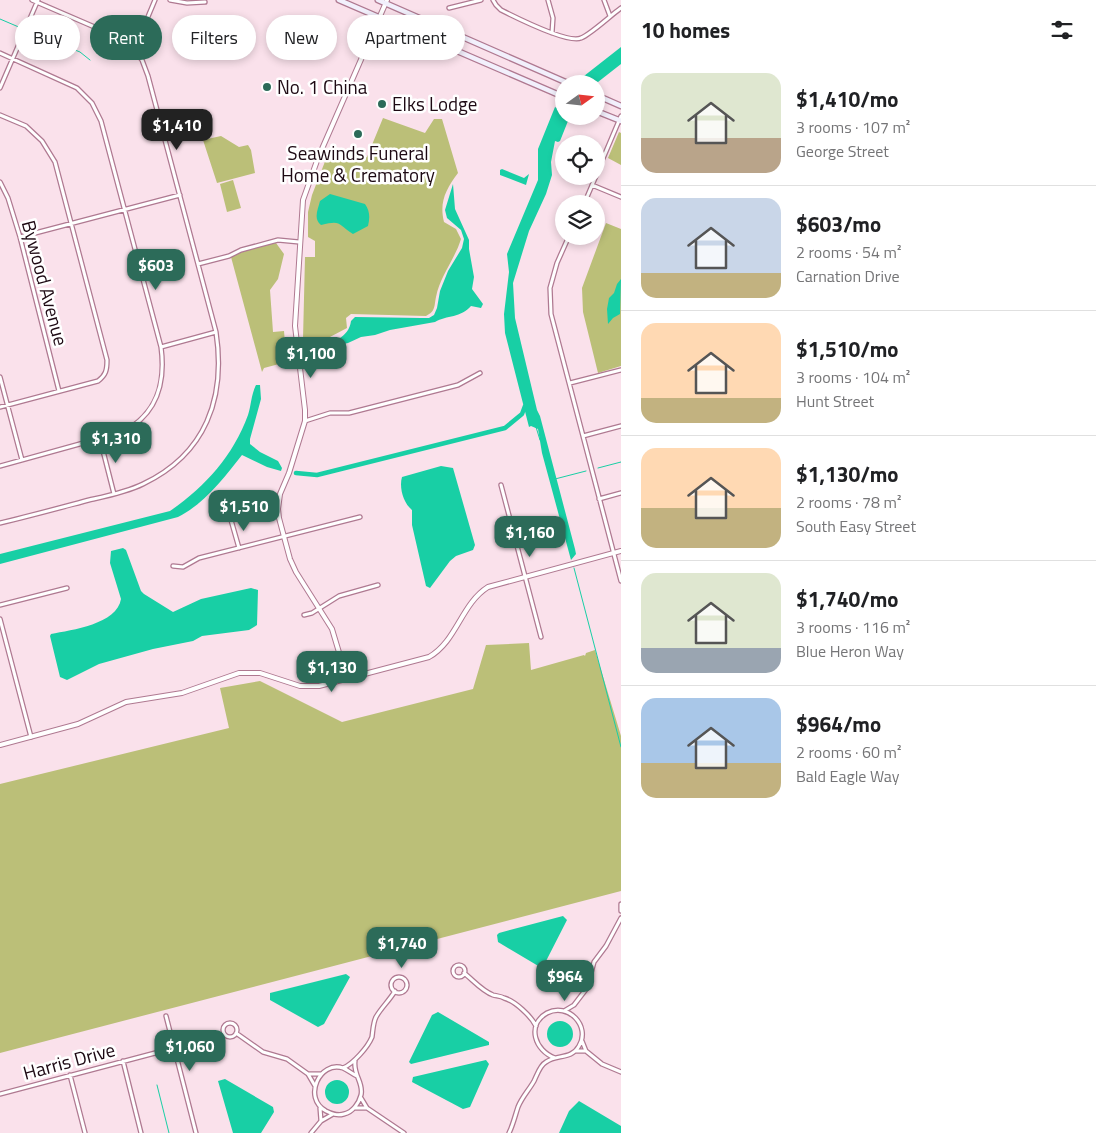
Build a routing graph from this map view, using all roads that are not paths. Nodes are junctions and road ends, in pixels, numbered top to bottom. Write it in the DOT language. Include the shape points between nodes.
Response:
graph roads {
  1 [pos="32,0"];
  2 [pos="155,0"];
  3 [pos="170,0"];
  4 [pos="339,0"];
  5 [pos="378,0"];
  6 [pos="481,0"];
  7 [pos="493,0"];
  8 [pos="548,0"];
  9 [pos="604,0"];
  10 [pos="38,1"];
  11 [pos="205,2"];
  12 [pos="387,2"];
  13 [pos="449,8"];
  14 [pos="621,8"];
  15 [pos="149,15"];
  16 [pos="373,15"];
  17 [pos="381,15"];
  18 [pos="610,16"];
  19 [pos="90,24"];
  20 [pos="552,33"];
  21 [pos="0,53"];
  22 [pos="465,54"];
  23 [pos="13,59"];
  24 [pos="142,60"];
  25 [pos="362,60"];
  26 [pos="555,77"];
  27 [pos="0,88"];
  28 [pos="555,93"];
  29 [pos="605,99"];
  30 [pos="621,106"];
  31 [pos="605,114"];
  32 [pos="0,115"];
  33 [pos="620,119"];
  34 [pos="605,154"];
  35 [pos="0,182"];
  36 [pos="592,185"];
  37 [pos="180,195"];
  38 [pos="588,195"];
  39 [pos="621,197"];
  40 [pos="125,209"];
  41 [pos="71,224"];
  42 [pos="20,237"];
  43 [pos="299,242"];
  44 [pos="565,245"];
  45 [pos="198,264"];
  46 [pos="216,332"];
  47 [pos="162,347"];
  48 [pos="621,370"];
  49 [pos="480,373"];
  50 [pos="0,377"];
  51 [pos="570,383"];
  52 [pos="59,391"];
  53 [pos="7,405"];
  54 [pos="0,407"];
  55 [pos="305,420"];
  56 [pos="621,426"];
  57 [pos="583,436"];
  58 [pos="100,439"];
  59 [pos="22,460"];
  60 [pos="0,466"];
  61 [pos="501,485"];
  62 [pos="621,493"];
  63 [pos="114,494"];
  64 [pos="599,499"];
  65 [pos="360,517"];
  66 [pos="232,520"];
  67 [pos="0,523"];
  68 [pos="284,537"];
  69 [pos="238,548"];
  70 [pos="621,551"];
  71 [pos="614,553"];
  72 [pos="173,566"];
  73 [pos="526,576"];
  74 [pos="621,581"];
  75 [pos="378,585"];
  76 [pos="67,588"];
  77 [pos="0,605"];
  78 [pos="320,608"];
  79 [pos="304,615"];
  80 [pos="0,619"];
  81 [pos="541,636"];
  82 [pos="347,679"];
  83 [pos="31,737"];
  84 [pos="0,745"];
  85 [pos="621,904"];
  86 [pos="621,911"];
  87 [pos="621,918"];
  88 [pos="464,973"];
  89 [pos="395,992"];
  90 [pos="574,1005"];
  91 [pos="564,1011"];
  92 [pos="166,1016"];
  93 [pos="574,1016"];
  94 [pos="532,1017"];
  95 [pos="542,1018"];
  96 [pos="537,1026"];
  97 [pos="236,1033"];
  98 [pos="582,1041"];
  99 [pos="174,1048"];
  100 [pos="586,1051"];
  101 [pos="543,1052"];
  102 [pos="575,1052"];
  103 [pos="555,1058"];
  104 [pos="355,1061"];
  105 [pos="123,1062"];
  106 [pos="544,1062"];
  107 [pos="343,1068"];
  108 [pos="621,1072"];
  109 [pos="308,1074"];
  110 [pos="322,1074"];
  111 [pos="70,1075"];
  112 [pos="356,1076"];
  113 [pos="315,1086"];
  114 [pos="0,1094"];
  115 [pos="360,1098"];
  116 [pos="320,1108"];
  117 [pos="354,1108"];
  118 [pos="367,1108"];
  119 [pos="333,1114"];
  120 [pos="320,1121"];
  121 [pos="86,1133"];
  122 [pos="141,1133"];
  123 [pos="196,1133"];
  124 [pos="311,1133"];
  125 [pos="404,1133"];
  126 [pos="509,1133"];
  1 -- 10 [label="street"];
  2 -- 15 [label="street"];
  3 -- 11 [label="street"];
  4 -- 16 [label="main road"];
  5 -- 12 [label="main road"];
  6 -- 13 [label="street"];
  7 -- 20 [label="street" via="501,10"];
  8 -- 20 [label="street" via="553,18"];
  9 -- 18 [label="street"];
  10 -- 19 [label="street"];
  10 -- 23 [label="street"];
  12 -- 17 [label="street"];
  12 -- 26 [label="main road"];
  14 -- 18 [label="street"];
  18 -- 20 [label="street" via="580,39 571,40"];
  21 -- 23 [label="street"];
  22 -- 28 [label="main road"];
  23 -- 27 [label="street"];
  23 -- 40 [label="street" via="77,88 92,103 102,121"];
  24 -- 37 [label="street"];
  25 -- 43 [label="street" via="309,180 303,200"];
  29 -- 30 [label="main road"];
  31 -- 33 [label="main road"];
  32 -- 41 [label="street" via="26,126 42,141 55,162"];
  33 -- 34 [label="street"];
  35 -- 42 [label="street, Bywood Avenue"];
  36 -- 38 [label="street"];
  36 -- 39 [label="street"];
  37 -- 40 [label="street"];
  37 -- 45 [label="street"];
  40 -- 41 [label="street"];
  40 -- 47 [label="street"];
  41 -- 42 [label="street"];
  41 -- 52 [label="street" via="107,370 98,381"];
  42 -- 52 [label="street, Bywood Avenue"];
  43 -- 45 [label="street" via="278,240"];
  43 -- 55 [label="street" via="295,326"];
  44 -- 51 [label="street" via="550,288 552,314"];
  45 -- 46 [label="street"];
  46 -- 47 [label="street"];
  46 -- 63 [label="street" via="219,374 214,400 194,443 170,468 143,484"];
  47 -- 58 [label="street" via="164,366 160,387 150,410 137,425"];
  48 -- 51 [label="street"];
  49 -- 55 [label="street" via="458,384 349,413 330,413"];
  50 -- 53 [label="street"];
  51 -- 57 [label="street"];
  52 -- 53 [label="street"];
  53 -- 54 [label="street"];
  53 -- 59 [label="street"];
  55 -- 68 [label="street" via="280,494 278,510"];
  56 -- 57 [label="street"];
  57 -- 64 [label="street"];
  58 -- 59 [label="street"];
  58 -- 63 [label="street"];
  59 -- 60 [label="street"];
  61 -- 73 [label="street"];
  62 -- 64 [label="street"];
  63 -- 67 [label="street"];
  64 -- 71 [label="street"];
  65 -- 68 [label="street"];
  66 -- 69 [label="street"];
  68 -- 69 [label="street"];
  68 -- 78 [label="street" via="296,572"];
  69 -- 72 [label="street" via="199,558 184,567"];
  70 -- 71 [label="street"];
  71 -- 73 [label="street"];
  71 -- 74 [label="street"];
  73 -- 81 [label="street"];
  73 -- 82 [label="street" via="488,586 478,593 450,638 436,653"];
  75 -- 78 [label="street" via="339,596"];
  76 -- 77 [label="street"];
  78 -- 79 [label="street"];
  78 -- 82 [label="street" via="332,629"];
  80 -- 83 [label="street"];
  82 -- 83 [label="street" via="309,687 260,673 238,673 182,693 126,702 78,724"];
  83 -- 84 [label="street"];
  85 -- 86 [label="street"];
  87 -- 90 [label="street" via="594,962 587,988"];
  88 -- 94 [label="street" via="486,992 510,1000"];
  89 -- 89 [label="street" via="405,990 407,984 404,979 393,980 391,986"];
  89 -- 104 [label="street" via="376,1018 371,1038"];
  90 -- 91 [label="street"];
  90 -- 93 [label="street"];
  91 -- 93 [label="street"];
  91 -- 95 [label="street" via="552,1011"];
  92 -- 99 [label="street"];
  93 -- 98 [label="street" via="581,1026"];
  94 -- 95 [label="street"];
  94 -- 96 [label="street"];
  95 -- 96 [label="street"];
  96 -- 101 [label="street" via="536,1040"];
  97 -- 97 [label="street" via="228,1036 224,1026 233,1024"];
  97 -- 109 [label="street" via="263,1052 287,1059"];
  98 -- 100 [label="street"];
  98 -- 102 [label="street"];
  99 -- 105 [label="street, Harris Drive"];
  99 -- 123 [label="street"];
  100 -- 102 [label="street"];
  100 -- 108 [label="street" via="602,1064"];
  101 -- 103 [label="street"];
  101 -- 106 [label="street"];
  102 -- 103 [label="street" via="564,1058"];
  103 -- 106 [label="street"];
  104 -- 107 [label="street"];
  104 -- 112 [label="street"];
  105 -- 111 [label="street, Harris Drive"];
  105 -- 122 [label="street"];
  106 -- 126 [label="street" via="522,1100"];
  107 -- 110 [label="street" via="335,1067"];
  107 -- 112 [label="street"];
  109 -- 110 [label="street"];
  109 -- 113 [label="street"];
  110 -- 113 [label="street"];
  111 -- 114 [label="street, Harris Drive"];
  111 -- 121 [label="street"];
  112 -- 115 [label="street" via="361,1084"];
  113 -- 116 [label="street" via="315,1099"];
  115 -- 117 [label="street"];
  115 -- 118 [label="street"];
  116 -- 119 [label="street"];
  116 -- 120 [label="street"];
  117 -- 118 [label="street"];
  117 -- 119 [label="street" via="345,1114"];
  118 -- 125 [label="street"];
  119 -- 120 [label="street"];
  120 -- 124 [label="street"];
}
